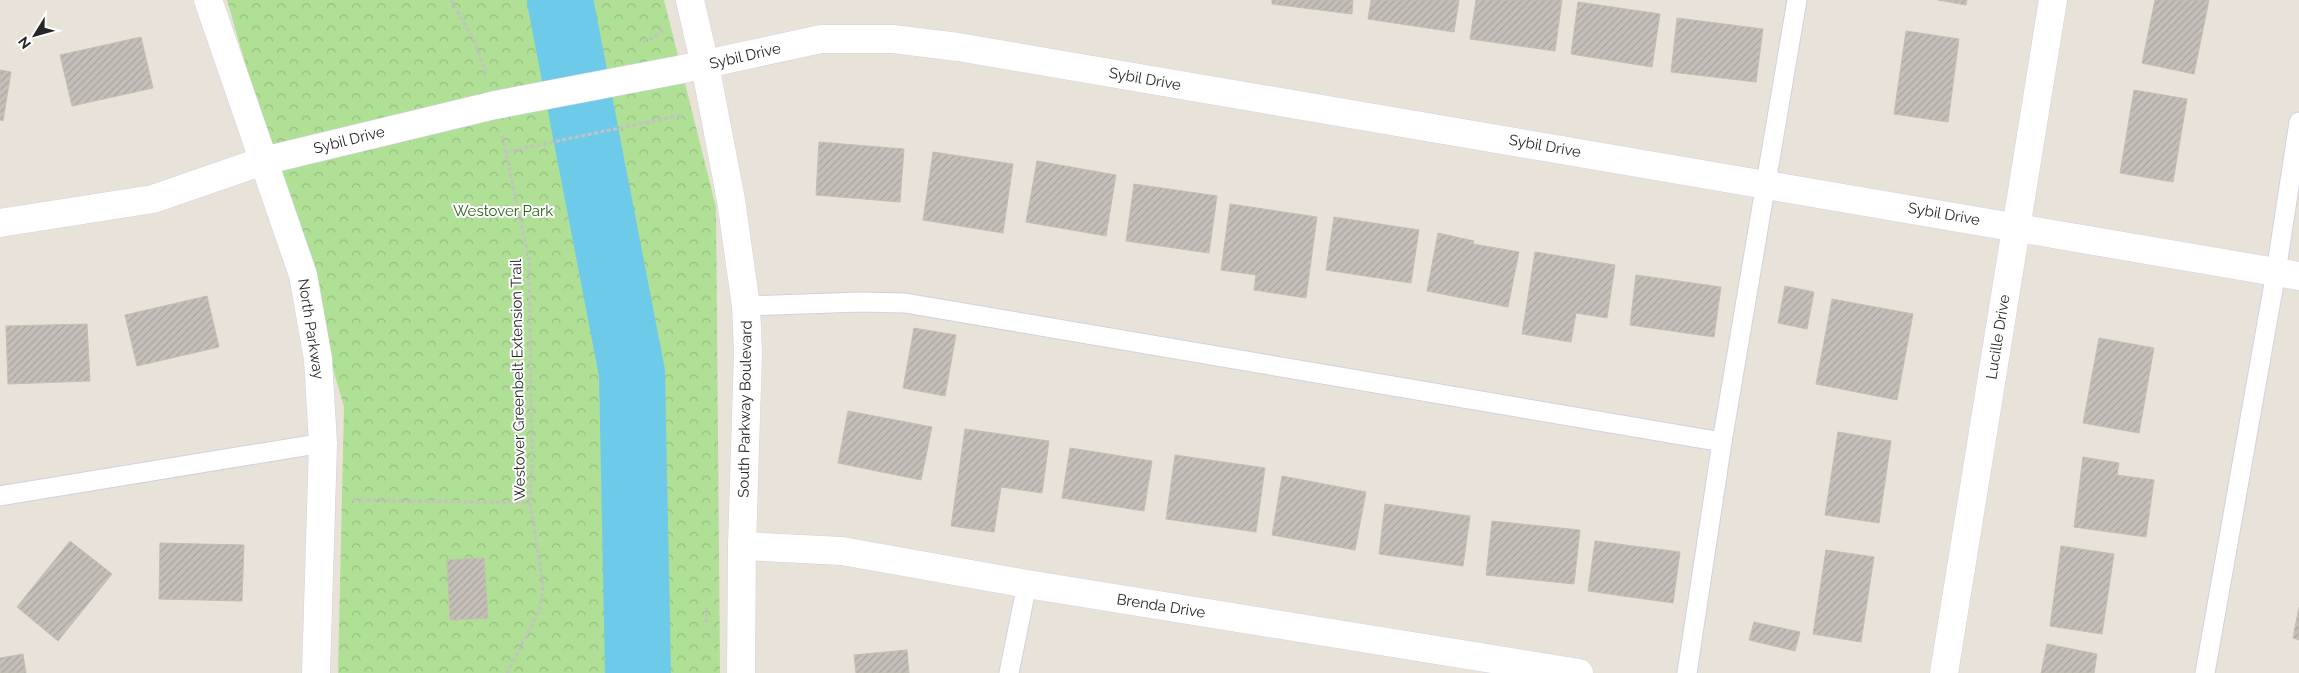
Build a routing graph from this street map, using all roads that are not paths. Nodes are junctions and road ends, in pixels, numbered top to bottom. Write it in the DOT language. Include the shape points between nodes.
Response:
graph roads {
  1 [pos="208,0"];
  2 [pos="690,0"];
  3 [pos="1796,0"];
  4 [pos="2053,0"];
  5 [pos="705,65"];
  6 [pos="2299,122"];
  7 [pos="263,161"];
  8 [pos="1766,184"];
  9 [pos="0,223"];
  10 [pos="2016,226"];
  11 [pos="2287,274"];
  12 [pos="746,306"];
  13 [pos="1722,442"];
  14 [pos="323,444"];
  15 [pos="0,496"];
  16 [pos="742,546"];
  17 [pos="1027,584"];
  18 [pos="316,673"];
  19 [pos="741,673"];
  20 [pos="1009,673"];
  21 [pos="1579,673"];
  22 [pos="1687,673"];
  23 [pos="1944,673"];
  24 [pos="2205,673"];
  1 -- 7 [label="street, North Parkway"];
  2 -- 5 [label="street, South Parkway Boulevard"];
  3 -- 8 [label="lane"];
  4 -- 10 [label="street, Lucille Drive"];
  5 -- 7 [label="street, Sybil Drive" via="499,104"];
  5 -- 8 [label="street, Sybil Drive" via="821,38 893,39"];
  5 -- 12 [label="street, South Parkway Boulevard" via="731,200"];
  6 -- 11 [label="lane"];
  7 -- 9 [label="street, Sybil Drive" via="153,199"];
  7 -- 14 [label="street, North Parkway" via="303,275 318,359"];
  8 -- 10 [label="street, Sybil Drive"];
  8 -- 13 [label="lane"];
  10 -- 11 [label="street, Sybil Drive"];
  10 -- 23 [label="street, Lucille Drive"];
  11 -- 24 [label="lane"];
  12 -- 13 [label="lane" via="905,303"];
  12 -- 16 [label="street, South Parkway Boulevard" via="748,352"];
  13 -- 22 [label="lane"];
  14 -- 15 [label="lane"];
  14 -- 18 [label="street, North Parkway"];
  16 -- 17 [label="street, Brenda Drive" via="842,551"];
  16 -- 19 [label="street, South Parkway Boulevard"];
  17 -- 20 [label="lane"];
  17 -- 21 [label="street, Brenda Drive"];
}
